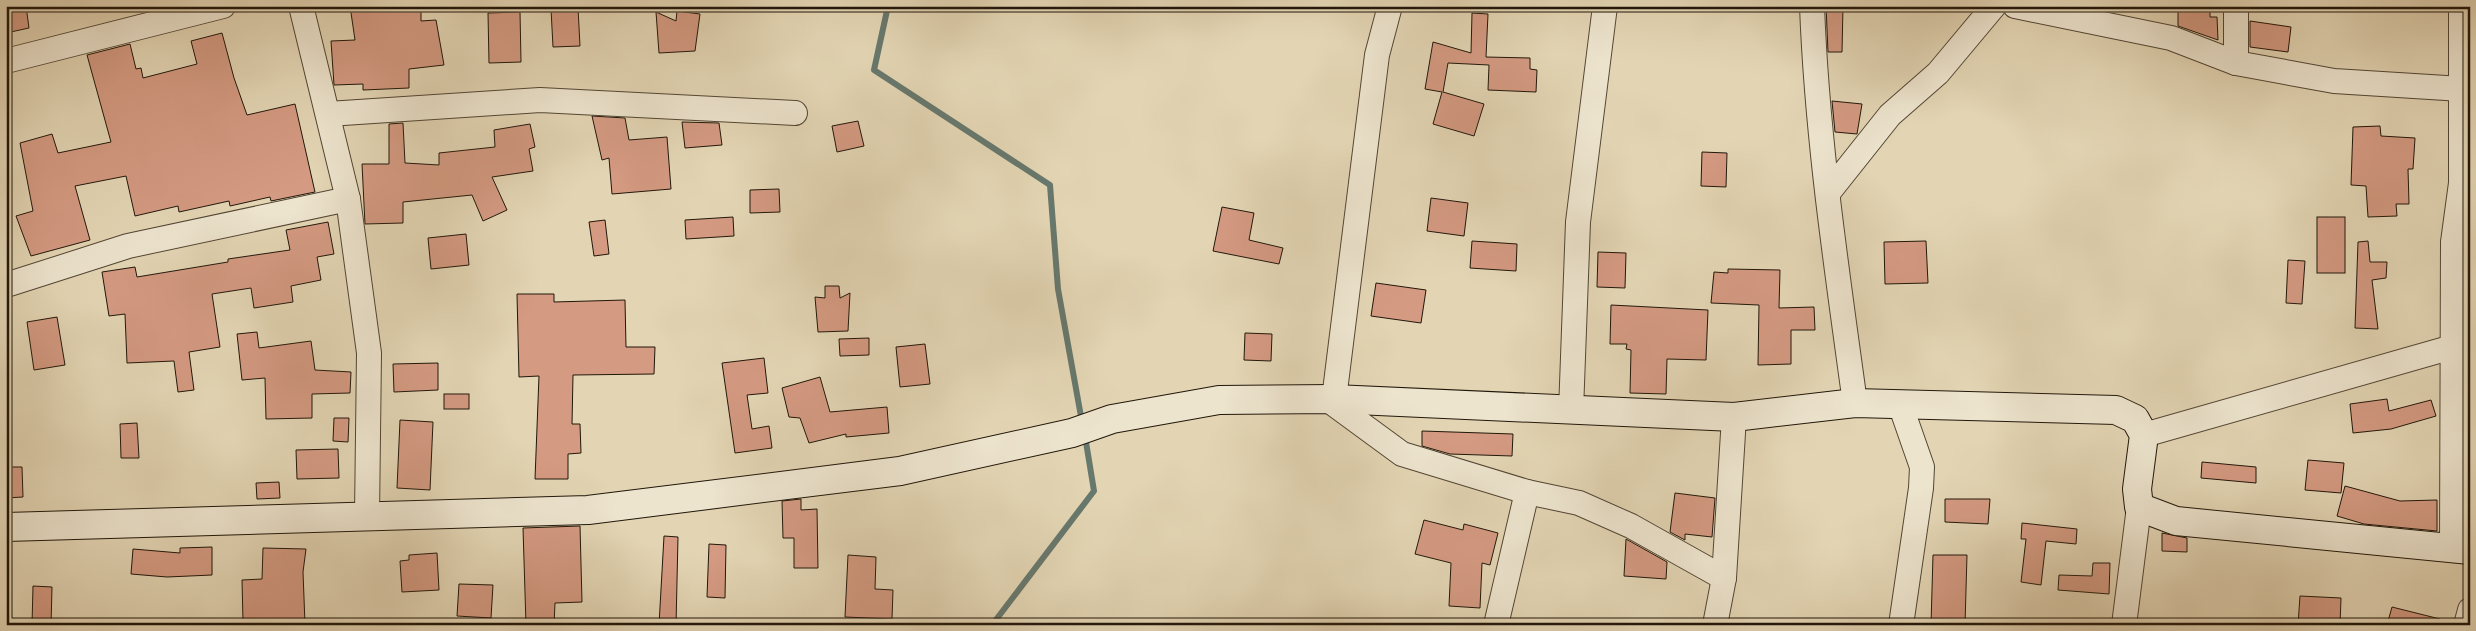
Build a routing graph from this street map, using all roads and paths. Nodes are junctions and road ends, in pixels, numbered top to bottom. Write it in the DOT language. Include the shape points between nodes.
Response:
graph roads {
  1 [pos="223,6"];
  2 [pos="301,6"];
  3 [pos="1390,6"];
  4 [pos="1605,6"];
  5 [pos="1812,6"];
  6 [pos="1994,6"];
  7 [pos="2015,6"];
  8 [pos="2236,6"];
  9 [pos="2461,6"];
  10 [pos="2073,12"];
  11 [pos="2466,35"];
  12 [pos="6,61"];
  13 [pos="2236,63"];
  14 [pos="2462,89"];
  15 [pos="795,113"];
  16 [pos="328,114"];
  17 [pos="1828,193"];
  18 [pos="348,199"];
  19 [pos="6,285"];
  20 [pos="2461,344"];
  21 [pos="1331,399"];
  22 [pos="1855,403"];
  23 [pos="1900,404"];
  24 [pos="1571,411"];
  25 [pos="1734,417"];
  26 [pos="2144,435"];
  27 [pos="1527,492"];
  28 [pos="2139,507"];
  29 [pos="367,516"];
  30 [pos="6,527"];
  31 [pos="2461,548"];
  32 [pos="1724,578"];
  33 [pos="2470,610"];
  34 [pos="1496,625"];
  35 [pos="1715,625"];
  36 [pos="1901,625"];
  37 [pos="2124,625"];
  38 [pos="2466,625"];
  1 -- 12 [label="street"];
  2 -- 16 [label="street"];
  3 -- 21 [label="street" via="1377,55"];
  4 -- 24 [label="street" via="1578,222"];
  5 -- 17 [label="street" via="1814,63"];
  6 -- 17 [label="street" via="1938,73 1890,115"];
  7 -- 10 [label="street"];
  8 -- 13 [label="street"];
  9 -- 11 [label="street"];
  10 -- 13 [label="street" via="2172,38"];
  11 -- 14 [label="street"];
  13 -- 14 [label="street" via="2334,80"];
  14 -- 20 [label="street" via="2461,183 2453,242"];
  15 -- 16 [label="street" via="540,100"];
  16 -- 18 [label="street"];
  17 -- 22 [label="street"];
  18 -- 19 [label="street" via="128,246"];
  18 -- 29 [label="street" via="369,353"];
  20 -- 26 [label="street"];
  20 -- 31 [label="street"];
  21 -- 24 [label="street"];
  21 -- 27 [label="street" via="1402,454"];
  21 -- 29 [label="street" via="1218,400 1112,419 1072,433 900,471 588,510"];
  22 -- 23 [label="street"];
  22 -- 25 [label="street"];
  23 -- 26 [label="street" via="2116,410 2135,419"];
  23 -- 36 [label="street" via="1922,467"];
  24 -- 25 [label="street"];
  25 -- 32 [label="street"];
  26 -- 28 [label="street" via="2137,489"];
  27 -- 32 [label="street" via="1579,503 1631,526"];
  27 -- 34 [label="street"];
  28 -- 31 [label="street" via="2176,521"];
  28 -- 37 [label="street"];
  29 -- 30 [label="street"];
  32 -- 35 [label="street"];
  33 -- 38 [label="street"];
}
